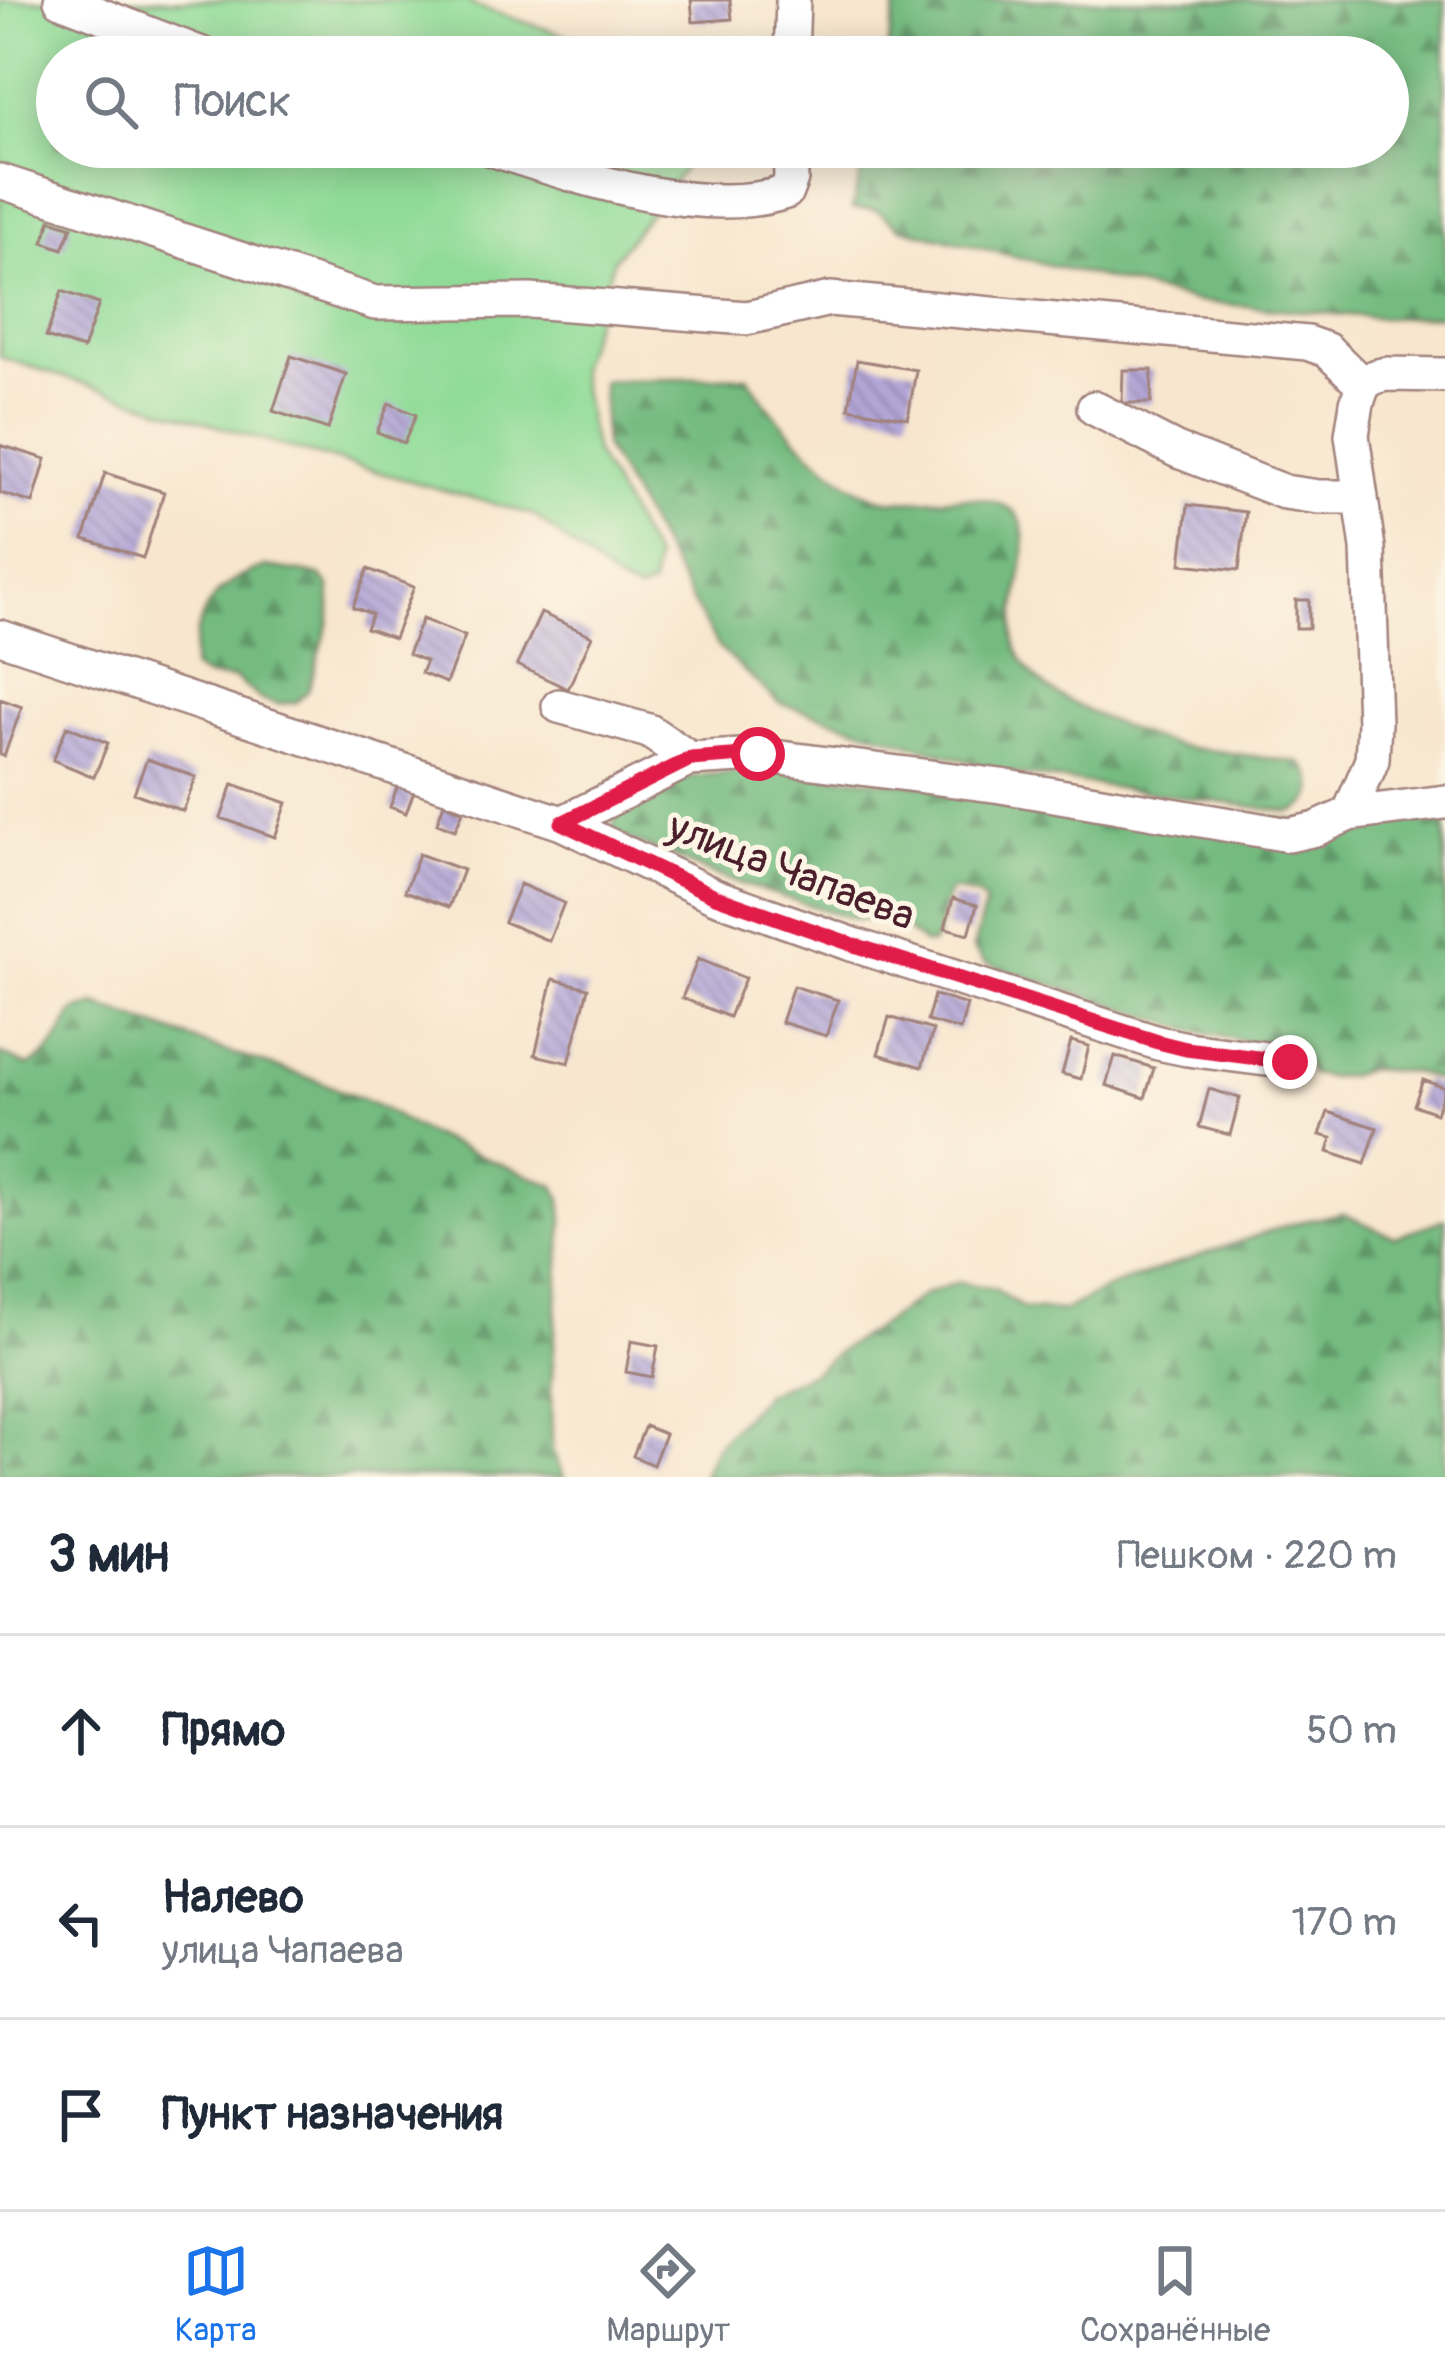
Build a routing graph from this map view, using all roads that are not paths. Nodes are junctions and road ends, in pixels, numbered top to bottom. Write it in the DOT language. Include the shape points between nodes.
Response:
graph roads {
  1 [pos="61,0"];
  2 [pos="793,0"];
  3 [pos="154,36"];
  4 [pos="792,36"];
  5 [pos="551,168"];
  6 [pos="791,168"];
  7 [pos="0,181"];
  8 [pos="1445,375"];
  9 [pos="1363,385"];
  10 [pos="1094,408"];
  11 [pos="1361,497"];
  12 [pos="0,637"];
  13 [pos="559,706"];
  14 [pos="690,759"];
  15 [pos="1445,802"];
  16 [pos="1349,814"];
  17 [pos="562,823"];
  18 [pos="1290,1062"];
  1 -- 3 [label="street"];
  2 -- 4 [label="street"];
  5 -- 6 [label="street" via="706,202 786,192"];
  7 -- 9 [label="street" via="376,303 530,301 747,318 830,299 1307,343 1327,350"];
  8 -- 9 [label="street" via="1386,374"];
  9 -- 11 [label="street" via="1352,435"];
  10 -- 11 [label="street" via="1284,493"];
  11 -- 16 [label="street" via="1374,723 1372,760"];
  12 -- 17 [label="street, улица Чапаева"];
  13 -- 14 [label="street" via="649,731"];
  14 -- 16 [label="street" via="758,754 1289,835"];
  14 -- 17 [label="street"];
  15 -- 16 [label="street"];
  17 -- 18 [label="street, улица Чапаева" via="715,896 854,945 1158,1042"];
}
